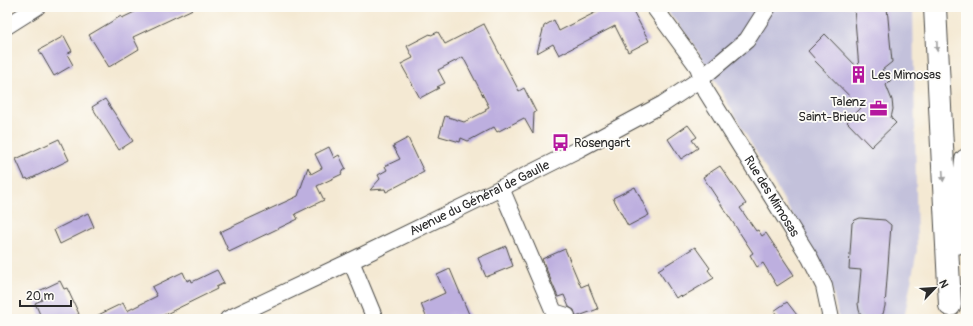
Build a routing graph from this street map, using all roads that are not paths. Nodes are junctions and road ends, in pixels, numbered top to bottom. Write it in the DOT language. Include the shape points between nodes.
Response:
graph roads {
  1 [pos="24,7"];
  2 [pos="37,7"];
  3 [pos="654,7"];
  4 [pos="768,7"];
  5 [pos="935,7"];
  6 [pos="7,17"];
  7 [pos="7,26"];
  8 [pos="702,78"];
  9 [pos="966,160"];
  10 [pos="501,188"];
  11 [pos="351,262"];
  12 [pos="949,312"];
  13 [pos="567,316"];
  14 [pos="228,319"];
  15 [pos="375,319"];
  16 [pos="832,319"];
  1 -- 6 [label="street"];
  2 -- 7 [label="street"];
  3 -- 8 [label="street, Rue des Mimosas" via="698,67"];
  4 -- 8 [label="street, Avenue du Général de Gaulle" via="747,40"];
  5 -- 12 [label="highway, one-way"];
  8 -- 10 [label="street, Avenue du Général de Gaulle" via="663,104"];
  8 -- 16 [label="street, Rue des Mimosas" via="704,88 810,258 824,286"];
  9 -- 12 [label="highway"];
  10 -- 11 [label="street, Avenue du Général de Gaulle"];
  10 -- 13 [label="street" via="554,312"];
  11 -- 14 [label="street, Avenue du Général de Gaulle"];
  11 -- 15 [label="street"];
}
